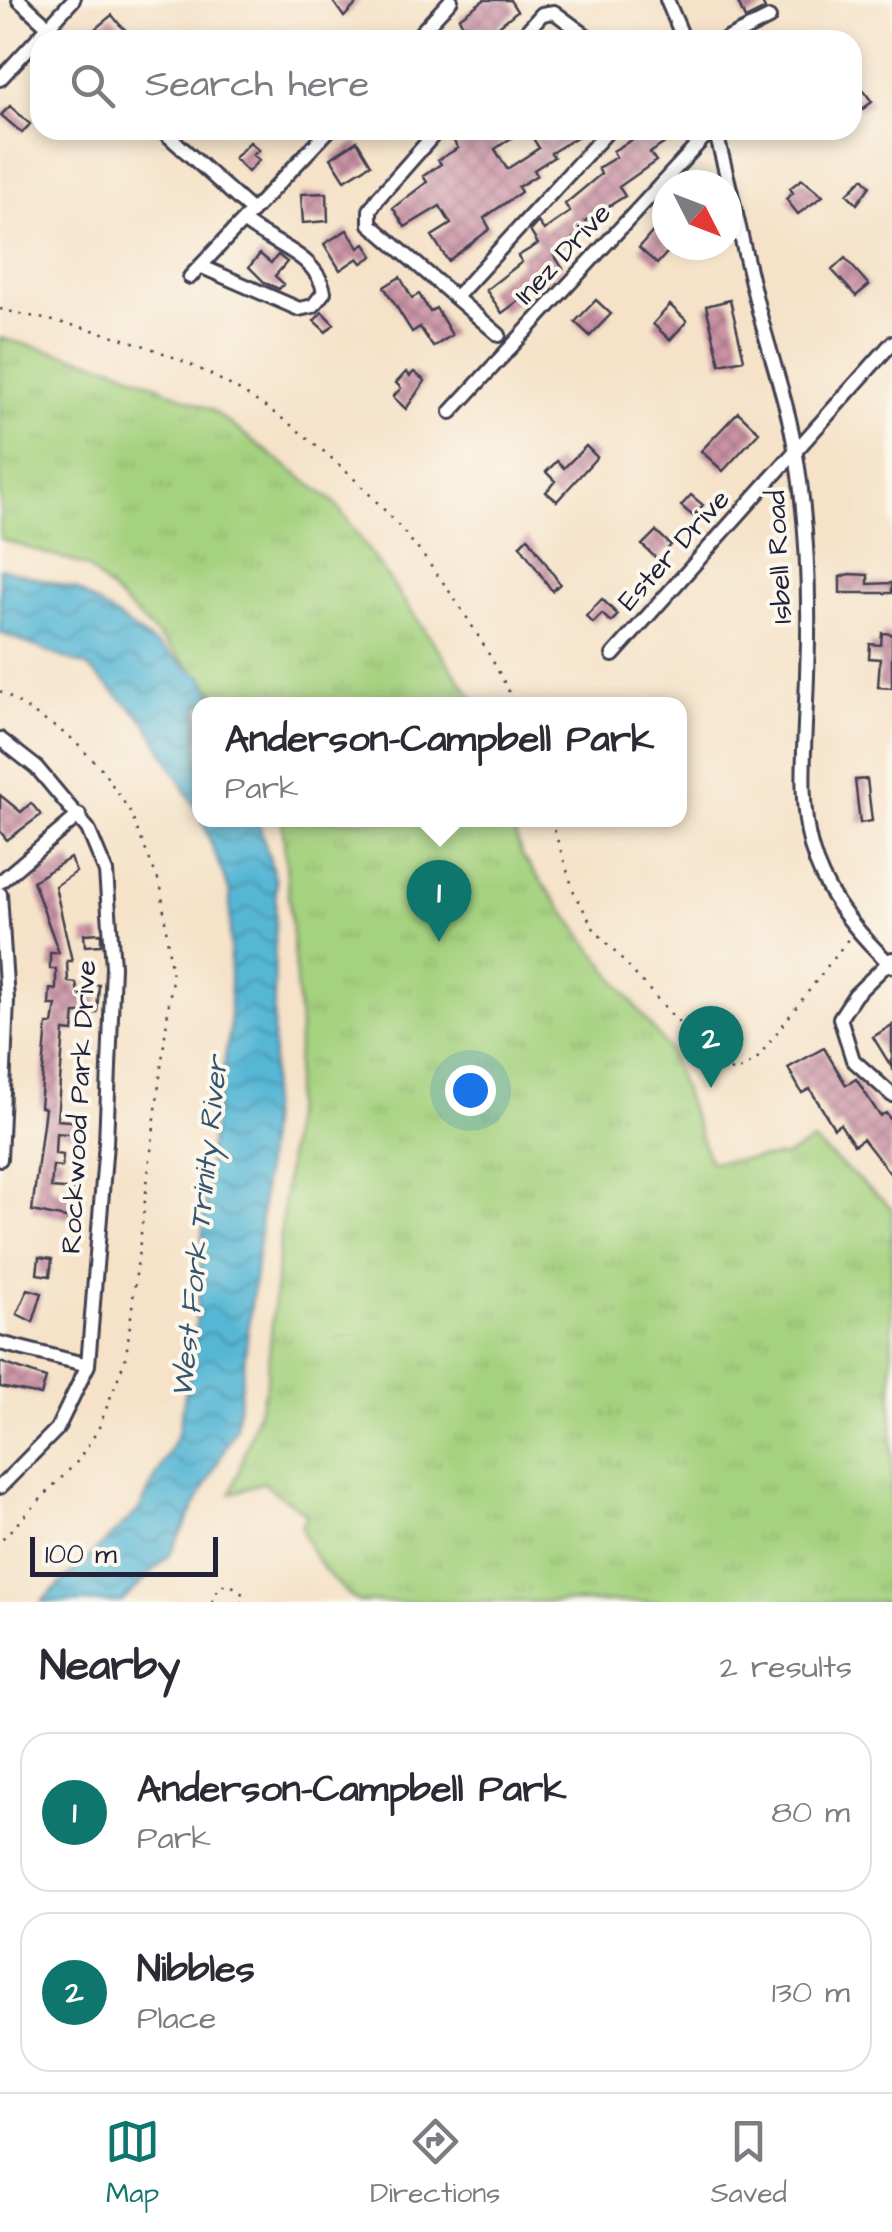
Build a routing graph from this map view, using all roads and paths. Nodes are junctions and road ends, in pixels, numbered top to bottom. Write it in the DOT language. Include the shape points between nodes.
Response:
graph roads {
  1 [pos="18,0"];
  2 [pos="73,0"];
  3 [pos="452,0"];
  4 [pos="667,0"];
  5 [pos="769,18"];
  6 [pos="48,27"];
  7 [pos="45,30"];
  8 [pos="51,30"];
  9 [pos="424,30"];
  10 [pos="528,30"];
  11 [pos="581,30"];
  12 [pos="680,30"];
  13 [pos="744,30"];
  14 [pos="30,47"];
  15 [pos="0,80"];
  16 [pos="172,140"];
  17 [pos="319,140"];
  18 [pos="429,140"];
  19 [pos="600,140"];
  20 [pos="704,140"];
  21 [pos="716,140"];
  22 [pos="247,216"];
  23 [pos="200,266"];
  24 [pos="190,277"];
  25 [pos="457,296"];
  26 [pos="0,309"];
  27 [pos="499,335"];
  28 [pos="892,344"];
  29 [pos="451,412"];
  30 [pos="796,451"];
  31 [pos="613,655"];
  32 [pos="511,697"];
  33 [pos="0,739"];
  34 [pos="80,815"];
  35 [pos="553,827"];
  36 [pos="0,882"];
  37 [pos="0,894"];
  38 [pos="855,930"];
  39 [pos="891,963"];
  40 [pos="892,1095"];
  41 [pos="0,1158"];
  42 [pos="0,1343"];
  43 [pos="88,1365"];
  44 [pos="0,1487"];
  45 [pos="212,1602"];
  46 [pos="242,1602"];
  1 -- 6 [label="street"];
  2 -- 6 [label="street"];
  3 -- 9 [label="street"];
  4 -- 12 [label="street"];
  5 -- 13 [label="street"];
  6 -- 7 [label="street"];
  6 -- 8 [label="street"];
  10 -- 11 [label="street" via="542,14 554,12"];
  14 -- 15 [label="street"];
  16 -- 22 [label="street"];
  17 -- 22 [label="street"];
  18 -- 25 [label="street" via="378,198 370,224"];
  19 -- 25 [label="street"];
  20 -- 29 [label="street, Inez Drive"];
  21 -- 30 [label="street, Isbell Road"];
  22 -- 23 [label="street"];
  22 -- 23 [label="street" via="321,277 324,292 313,306 299,309"];
  23 -- 24 [label="street"];
  25 -- 27 [label="street"];
  26 -- 32 [label="path" via="134,342 236,388 285,424 378,502 425,556 460,603"];
  28 -- 30 [label="street, Ester Drive"];
  30 -- 31 [label="street, Ester Drive"];
  30 -- 38 [label="street, Isbell Road" via="809,614 800,788 820,873"];
  33 -- 34 [label="street, Rockwood Park Drive"];
  34 -- 36 [label="street"];
  34 -- 43 [label="street, Rockwood Park Drive" via="106,872 113,966"];
  35 -- 38 [label="path" via="594,929 719,1067 736,1072 756,1060"];
  37 -- 41 [label="street" via="7,1000"];
  38 -- 39 [label="street, Isbell Road"];
  39 -- 40 [label="street" via="840,1018 846,1050"];
  42 -- 43 [label="street"];
  43 -- 44 [label="street, Rockwood Park Drive" via="58,1429"];
  45 -- 46 [label="path" via="220,1586 231,1585 244,1595"];
}
